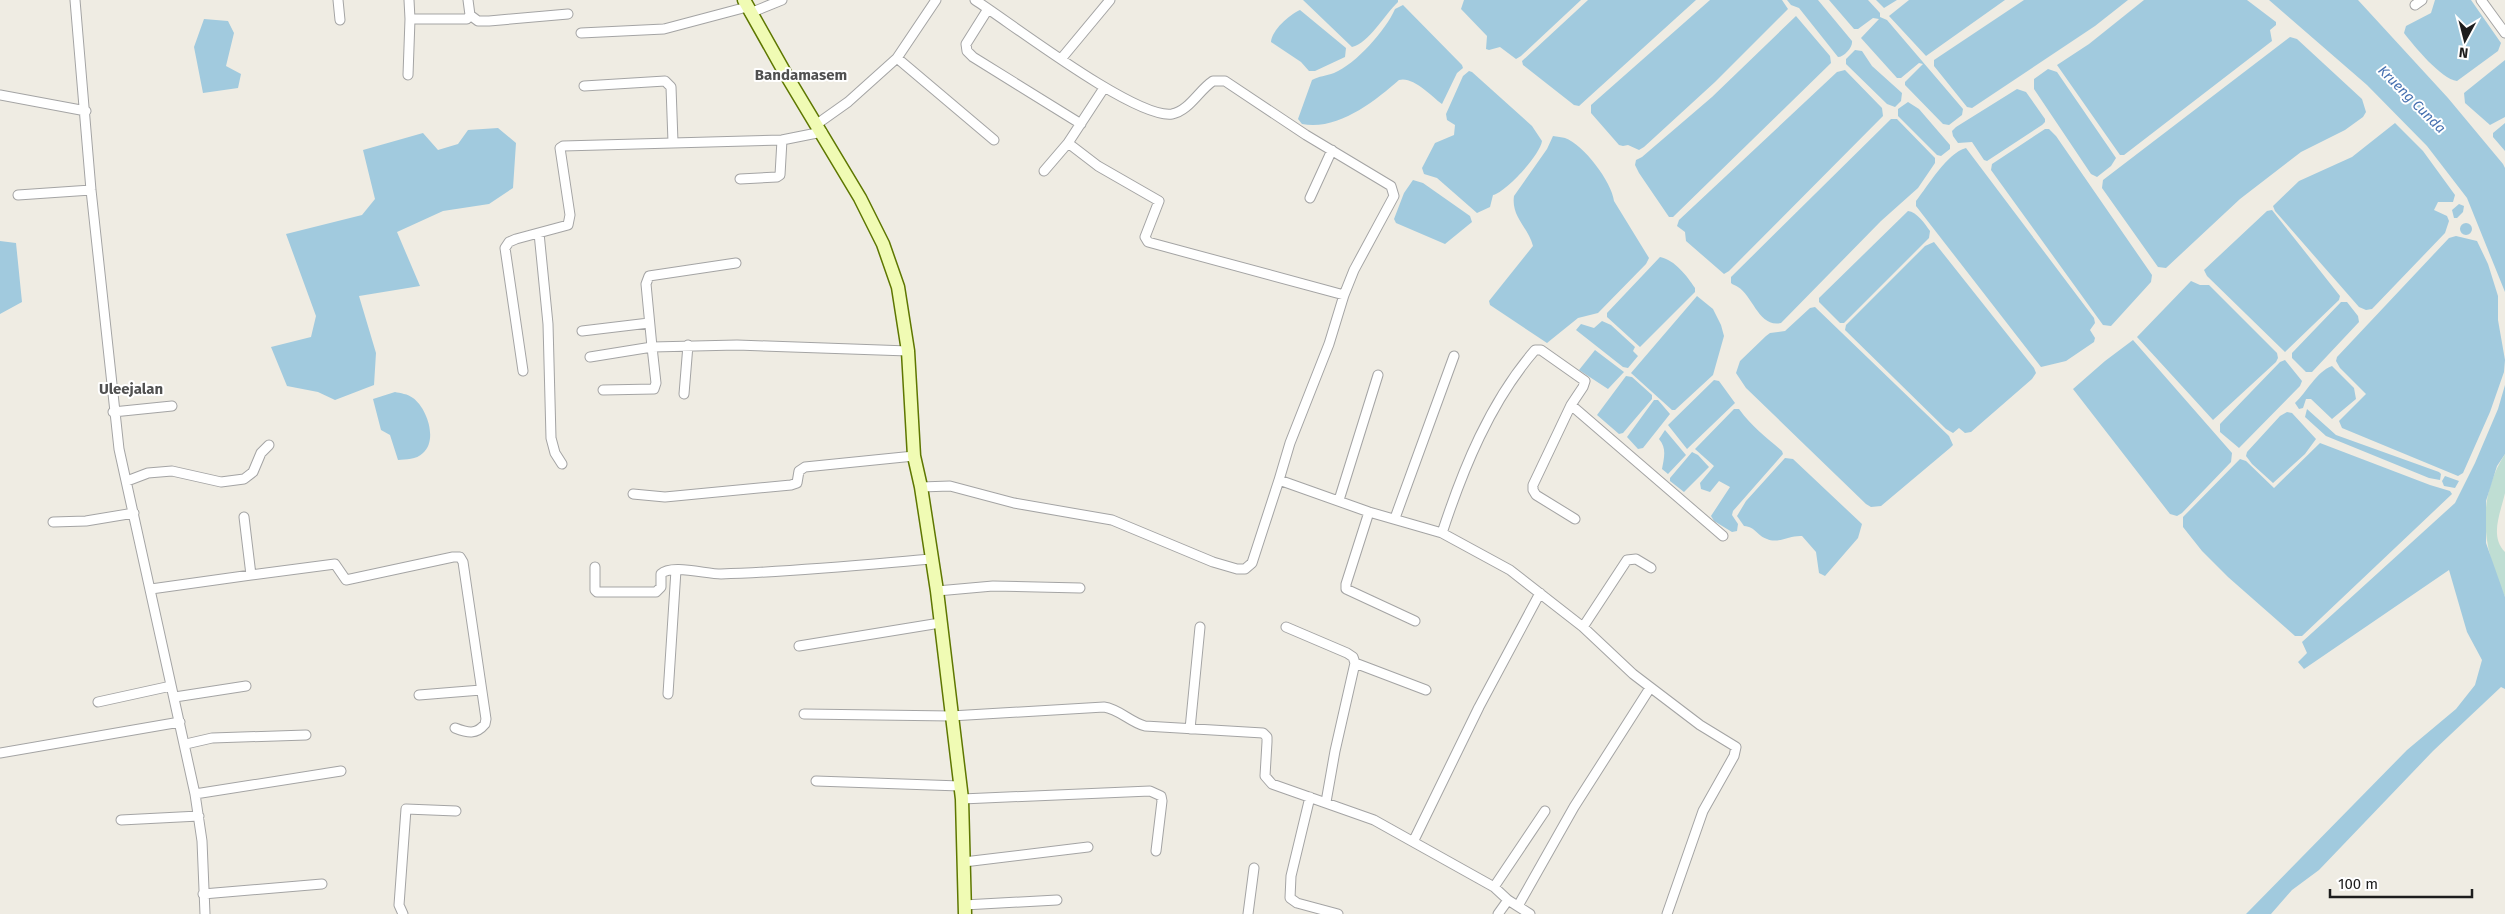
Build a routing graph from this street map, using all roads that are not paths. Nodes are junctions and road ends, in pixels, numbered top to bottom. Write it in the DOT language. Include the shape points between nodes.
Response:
graph roads {
  1 [pos="76,0"];
  2 [pos="338,0"];
  3 [pos="409,0"];
  4 [pos="468,0"];
  5 [pos="782,0"];
  6 [pos="936,0"];
  7 [pos="974,0"];
  8 [pos="1110,0"];
  9 [pos="2481,0"];
  10 [pos="747,7"];
  11 [pos="988,9"];
  12 [pos="568,14"];
  13 [pos="470,15"];
  14 [pos="410,19"];
  15 [pos="340,20"];
  16 [pos="581,33"];
  17 [pos="2505,33"];
  18 [pos="897,58"];
  19 [pos="1061,59"];
  20 [pos="408,75"];
  21 [pos="584,86"];
  22 [pos="1104,88"];
  23 [pos="0,95"];
  24 [pos="86,111"];
  25 [pos="1081,124"];
  26 [pos="819,128"];
  27 [pos="782,140"];
  28 [pos="994,140"];
  29 [pos="673,142"];
  30 [pos="1068,143"];
  31 [pos="1332,150"];
  32 [pos="1044,171"];
  33 [pos="740,179"];
  34 [pos="91,190"];
  35 [pos="18,195"];
  36 [pos="1310,198"];
  37 [pos="539,233"];
  38 [pos="736,263"];
  39 [pos="1344,294"];
  40 [pos="648,323"];
  41 [pos="582,331"];
  42 [pos="688,345"];
  43 [pos="652,346"];
  44 [pos="908,351"];
  45 [pos="590,356"];
  46 [pos="1454,356"];
  47 [pos="523,371"];
  48 [pos="1378,375"];
  49 [pos="602,390"];
  50 [pos="684,394"];
  51 [pos="1571,405"];
  52 [pos="172,406"];
  53 [pos="113,412"];
  54 [pos="269,444"];
  55 [pos="914,456"];
  56 [pos="562,464"];
  57 [pos="1279,480"];
  58 [pos="127,481"];
  59 [pos="921,487"];
  60 [pos="633,494"];
  61 [pos="1339,500"];
  62 [pos="1369,512"];
  63 [pos="134,513"];
  64 [pos="244,517"];
  65 [pos="1395,518"];
  66 [pos="1575,519"];
  67 [pos="53,522"];
  68 [pos="1442,533"];
  69 [pos="1722,536"];
  70 [pos="932,559"];
  71 [pos="595,567"];
  72 [pos="1651,568"];
  73 [pos="676,570"];
  74 [pos="251,575"];
  75 [pos="1080,588"];
  76 [pos="151,589"];
  77 [pos="937,591"];
  78 [pos="1540,593"];
  79 [pos="1415,621"];
  80 [pos="940,623"];
  81 [pos="1200,627"];
  82 [pos="1286,627"];
  83 [pos="1583,627"];
  84 [pos="799,646"];
  85 [pos="1355,663"];
  86 [pos="171,686"];
  87 [pos="246,686"];
  88 [pos="1650,688"];
  89 [pos="481,690"];
  90 [pos="1426,690"];
  91 [pos="668,694"];
  92 [pos="419,695"];
  93 [pos="174,697"];
  94 [pos="98,702"];
  95 [pos="804,714"];
  96 [pos="951,716"];
  97 [pos="180,722"];
  98 [pos="456,728"];
  99 [pos="1190,729"];
  100 [pos="306,735"];
  101 [pos="186,744"];
  102 [pos="0,753"];
  103 [pos="341,771"];
  104 [pos="816,781"];
  105 [pos="961,792"];
  106 [pos="195,794"];
  107 [pos="1310,797"];
  108 [pos="1326,802"];
  109 [pos="456,811"];
  110 [pos="1545,811"];
  111 [pos="199,816"];
  112 [pos="121,820"];
  113 [pos="1414,840"];
  114 [pos="1088,847"];
  115 [pos="1156,852"];
  116 [pos="964,862"];
  117 [pos="1254,868"];
  118 [pos="322,884"];
  119 [pos="1494,887"];
  120 [pos="203,894"];
  121 [pos="1057,900"];
  122 [pos="1508,900"];
  123 [pos="1518,906"];
  124 [pos="965,910"];
  125 [pos="1324,912"];
  126 [pos="205,914"];
  127 [pos="403,914"];
  128 [pos="1248,914"];
  129 [pos="1338,914"];
  130 [pos="1498,914"];
  131 [pos="1530,914"];
  132 [pos="1667,914"];
  1 -- 24 [label="street"];
  2 -- 15 [label="street"];
  3 -- 14 [label="street"];
  4 -- 13 [label="street"];
  5 -- 10 [label="street"];
  6 -- 18 [label="street"];
  7 -- 11 [label="street"];
  8 -- 19 [label="street"];
  9 -- 17 [label="street"];
  10 -- 16 [label="street" via="664,29"];
  10 -- 26 [label="street"];
  11 -- 19 [label="street"];
  11 -- 25 [label="street" via="966,44 967,51"];
  12 -- 13 [label="street" via="489,21"];
  13 -- 14 [label="street" via="467,19"];
  14 -- 20 [label="street"];
  18 -- 26 [label="street"];
  18 -- 28 [label="street"];
  19 -- 22 [label="street"];
  21 -- 29 [label="street" via="668,82 671,87"];
  22 -- 25 [label="street"];
  22 -- 31 [label="street" via="1153,111 1171,114 1181,110 1212,81 1225,82"];
  23 -- 24 [label="street"];
  24 -- 34 [label="street"];
  25 -- 30 [label="street"];
  26 -- 27 [label="street"];
  26 -- 44 [label="street" via="860,198 893,269"];
  27 -- 29 [label="street"];
  27 -- 33 [label="street" via="780,175"];
  29 -- 37 [label="street" via="562,147 558,150 570,222 566,227"];
  30 -- 32 [label="street"];
  30 -- 39 [label="street" via="1098,166 1160,201 1145,237 1148,242"];
  31 -- 36 [label="street"];
  31 -- 39 [label="street" via="1391,186 1394,191"];
  34 -- 35 [label="street"];
  34 -- 53 [label="street"];
  37 -- 47 [label="street" via="509,242 505,248"];
  37 -- 56 [label="street" via="548,324 551,438"];
  38 -- 40 [label="street" via="649,276 646,284"];
  39 -- 57 [label="street"];
  40 -- 41 [label="street"];
  40 -- 43 [label="street"];
  42 -- 43 [label="street"];
  42 -- 44 [label="street"];
  42 -- 50 [label="street"];
  43 -- 45 [label="street"];
  43 -- 49 [label="street" via="654,389"];
  44 -- 55 [label="street"];
  46 -- 65 [label="street"];
  48 -- 61 [label="street"];
  51 -- 66 [label="street" via="1532,490"];
  51 -- 68 [label="street" via="1585,381 1541,350 1536,350 1499,399 1464,474"];
  51 -- 69 [label="street"];
  52 -- 53 [label="street"];
  53 -- 58 [label="street"];
  54 -- 58 [label="street" via="253,472 244,478 221,482 172,471 148,473"];
  55 -- 59 [label="street"];
  55 -- 60 [label="street" via="805,467 799,471 797,483 791,485 665,497"];
  57 -- 59 [label="street" via="1252,563 1237,570 1112,520 1014,504 950,486"];
  57 -- 61 [label="street"];
  58 -- 63 [label="street"];
  59 -- 70 [label="street"];
  61 -- 62 [label="street"];
  62 -- 65 [label="street"];
  62 -- 79 [label="street" via="1346,590"];
  63 -- 67 [label="street" via="86,522"];
  63 -- 76 [label="street"];
  64 -- 74 [label="street"];
  65 -- 68 [label="street"];
  68 -- 78 [label="street" via="1510,570"];
  70 -- 73 [label="street" via="787,572 717,574"];
  70 -- 77 [label="street"];
  71 -- 73 [label="street" via="595,590 600,592 656,592 660,588 660,574"];
  72 -- 83 [label="street" via="1636,559 1628,560"];
  73 -- 91 [label="street"];
  74 -- 76 [label="street"];
  74 -- 89 [label="street" via="335,564 346,580 460,557"];
  75 -- 77 [label="street" via="993,586"];
  76 -- 86 [label="street"];
  77 -- 80 [label="street"];
  78 -- 83 [label="street"];
  78 -- 113 [label="street" via="1479,707"];
  80 -- 84 [label="street"];
  80 -- 96 [label="street"];
  81 -- 99 [label="street"];
  82 -- 85 [label="street" via="1347,653"];
  83 -- 88 [label="street"];
  85 -- 90 [label="street"];
  85 -- 108 [label="street"];
  86 -- 93 [label="street"];
  86 -- 94 [label="street"];
  87 -- 93 [label="street"];
  88 -- 123 [label="street" via="1574,807"];
  88 -- 132 [label="street" via="1736,747 1703,811"];
  89 -- 92 [label="street"];
  89 -- 98 [label="street" via="485,724 468,733"];
  93 -- 97 [label="street"];
  95 -- 96 [label="street"];
  96 -- 99 [label="street" via="1104,707 1145,726"];
  96 -- 105 [label="street"];
  97 -- 101 [label="street"];
  97 -- 102 [label="street"];
  99 -- 107 [label="street" via="1263,733 1267,737 1267,780"];
  100 -- 101 [label="street" via="212,738"];
  101 -- 106 [label="street"];
  103 -- 106 [label="street"];
  104 -- 105 [label="street"];
  105 -- 115 [label="street" via="1150,791 1161,796 1162,801"];
  105 -- 116 [label="street"];
  106 -- 111 [label="street"];
  107 -- 108 [label="street"];
  107 -- 125 [label="street" via="1289,892 1290,898 1297,903"];
  108 -- 113 [label="street" via="1374,820"];
  109 -- 127 [label="street" via="406,810 399,905"];
  110 -- 119 [label="street"];
  111 -- 112 [label="street"];
  111 -- 120 [label="street"];
  113 -- 119 [label="street"];
  114 -- 116 [label="street"];
  116 -- 124 [label="street"];
  117 -- 128 [label="street"];
  118 -- 120 [label="street"];
  119 -- 122 [label="street"];
  120 -- 126 [label="street"];
  121 -- 124 [label="street"];
  122 -- 123 [label="street"];
  122 -- 130 [label="street"];
  123 -- 131 [label="street"];
  125 -- 129 [label="street"];
}
